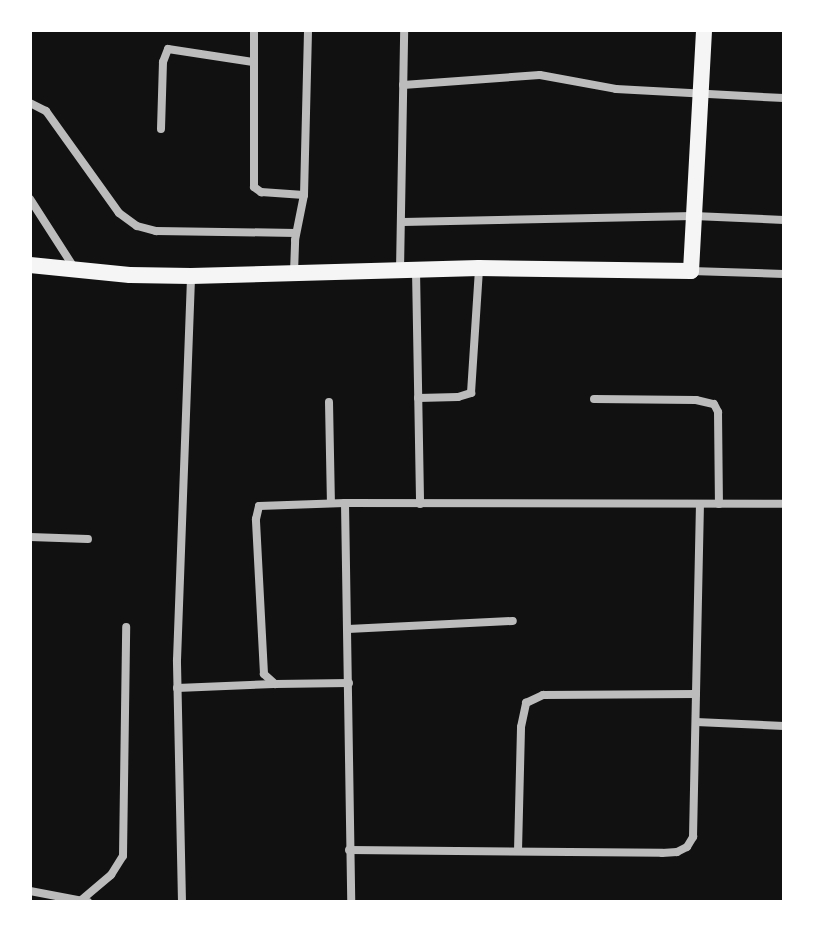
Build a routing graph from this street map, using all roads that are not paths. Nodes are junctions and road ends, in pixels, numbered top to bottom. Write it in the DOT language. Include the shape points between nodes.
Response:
graph roads {
  1 [pos="254,30"];
  2 [pos="308,30"];
  3 [pos="404,30"];
  4 [pos="704,30"];
  5 [pos="253,62"];
  6 [pos="403,85"];
  7 [pos="700,93"];
  8 [pos="784,98"];
  9 [pos="30,103"];
  10 [pos="161,129"];
  11 [pos="304,195"];
  12 [pos="30,199"];
  13 [pos="694,216"];
  14 [pos="784,220"];
  15 [pos="403,222"];
  16 [pos="296,233"];
  17 [pos="30,265"];
  18 [pos="479,268"];
  19 [pos="76,270"];
  20 [pos="408,270"];
  21 [pos="691,271"];
  22 [pos="294,273"];
  23 [pos="784,274"];
  24 [pos="191,276"];
  25 [pos="418,398"];
  26 [pos="594,399"];
  27 [pos="329,402"];
  28 [pos="331,503"];
  29 [pos="345,503"];
  30 [pos="420,504"];
  31 [pos="700,504"];
  32 [pos="719,504"];
  33 [pos="784,504"];
  34 [pos="30,537"];
  35 [pos="88,539"];
  36 [pos="513,621"];
  37 [pos="126,627"];
  38 [pos="348,629"];
  39 [pos="349,683"];
  40 [pos="275,684"];
  41 [pos="177,688"];
  42 [pos="696,694"];
  43 [pos="696,722"];
  44 [pos="784,726"];
  45 [pos="349,850"];
  46 [pos="518,851"];
  47 [pos="30,891"];
  48 [pos="82,901"];
  49 [pos="182,902"];
  50 [pos="351,902"];
  1 -- 5 [label="street"];
  2 -- 11 [label="street"];
  3 -- 6 [label="street"];
  4 -- 7 [label="highway"];
  5 -- 10 [label="street" via="168,49"];
  5 -- 11 [label="street" via="254,187"];
  6 -- 7 [label="street" via="540,75 616,89"];
  6 -- 15 [label="street"];
  7 -- 8 [label="street"];
  7 -- 13 [label="highway"];
  9 -- 16 [label="street" via="46,111 119,213 137,226 156,231"];
  11 -- 16 [label="street"];
  12 -- 19 [label="street"];
  13 -- 14 [label="street"];
  13 -- 15 [label="street"];
  13 -- 21 [label="highway"];
  15 -- 20 [label="street"];
  16 -- 22 [label="street"];
  17 -- 19 [label="highway"];
  18 -- 20 [label="highway"];
  18 -- 21 [label="highway"];
  18 -- 25 [label="street" via="471,393"];
  19 -- 24 [label="highway"];
  20 -- 22 [label="highway"];
  20 -- 25 [label="street"];
  21 -- 23 [label="street"];
  22 -- 24 [label="highway"];
  24 -- 41 [label="street"];
  25 -- 30 [label="street"];
  26 -- 32 [label="street" via="714,404"];
  27 -- 28 [label="street"];
  28 -- 29 [label="street"];
  28 -- 40 [label="street" via="265,504 256,511 261,662"];
  29 -- 30 [label="street"];
  29 -- 38 [label="street"];
  30 -- 31 [label="street"];
  31 -- 32 [label="street"];
  31 -- 42 [label="street"];
  32 -- 33 [label="street"];
  34 -- 35 [label="street"];
  36 -- 38 [label="street"];
  37 -- 48 [label="street" via="123,856"];
  38 -- 39 [label="street"];
  39 -- 40 [label="street"];
  39 -- 45 [label="street"];
  40 -- 41 [label="street"];
  41 -- 49 [label="street"];
  42 -- 43 [label="street"];
  42 -- 46 [label="street" via="543,695 526,703"];
  43 -- 44 [label="street"];
  43 -- 46 [label="street" via="693,837 687,847 662,853"];
  45 -- 46 [label="street"];
  45 -- 50 [label="street"];
  47 -- 48 [label="street"];
}
